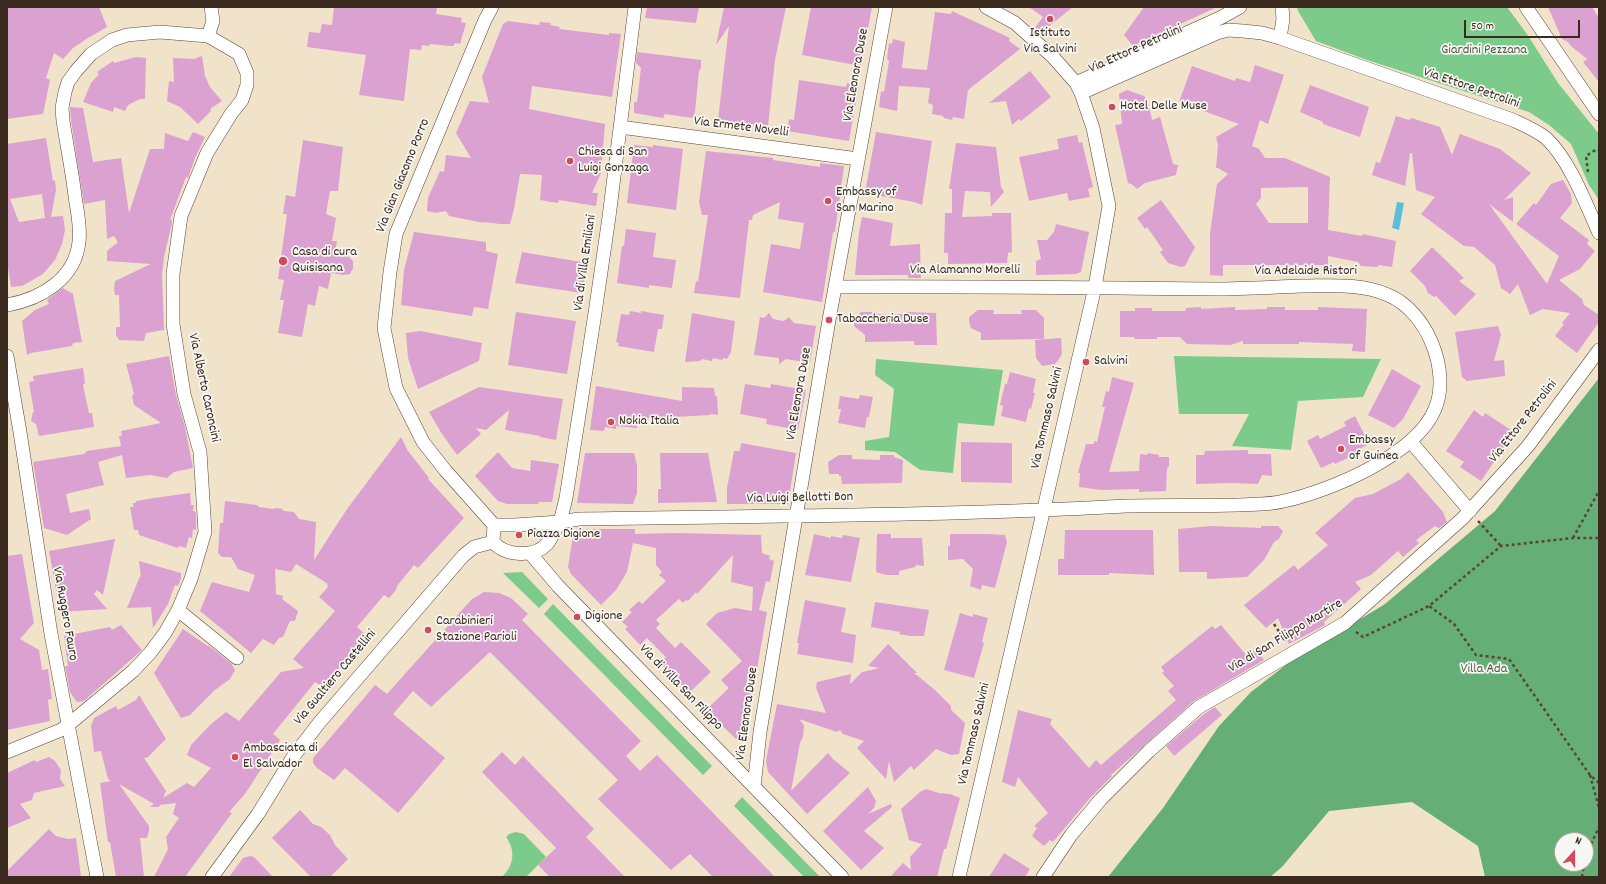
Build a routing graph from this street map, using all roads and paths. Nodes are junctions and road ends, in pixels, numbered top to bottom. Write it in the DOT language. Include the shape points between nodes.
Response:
graph roads {
  1 [pos="211,7"];
  2 [pos="492,7"];
  3 [pos="635,7"];
  4 [pos="886,7"];
  5 [pos="986,7"];
  6 [pos="1240,7"];
  7 [pos="1282,7"];
  8 [pos="1526,7"];
  9 [pos="1220,18"];
  10 [pos="1228,30"];
  11 [pos="208,36"];
  12 [pos="1280,38"];
  13 [pos="1079,88"];
  14 [pos="1599,114"];
  15 [pos="620,127"];
  16 [pos="1599,150"];
  17 [pos="858,159"];
  18 [pos="1580,192"];
  19 [pos="1599,233"];
  20 [pos="835,287"];
  21 [pos="1095,287"];
  22 [pos="7,305"];
  23 [pos="1599,350"];
  24 [pos="7,356"];
  25 [pos="11,399"];
  26 [pos="1411,442"];
  27 [pos="1599,490"];
  28 [pos="1042,511"];
  29 [pos="1470,511"];
  30 [pos="796,515"];
  31 [pos="560,522"];
  32 [pos="494,525"];
  33 [pos="1573,538"];
  34 [pos="1599,538"];
  35 [pos="492,542"];
  36 [pos="1501,546"];
  37 [pos="530,553"];
  38 [pos="1429,606"];
  39 [pos="178,610"];
  40 [pos="1345,623"];
  41 [pos="1274,624"];
  42 [pos="1292,653"];
  43 [pos="237,658"];
  44 [pos="68,725"];
  45 [pos="7,752"];
  46 [pos="1590,775"];
  47 [pos="1599,783"];
  48 [pos="754,787"];
  49 [pos="1599,808"];
  50 [pos="1599,827"];
  51 [pos="1594,838"];
  52 [pos="97,877"];
  53 [pos="212,877"];
  54 [pos="842,877"];
  55 [pos="959,877"];
  56 [pos="1043,877"];
  1 -- 11 [label="street" via="213,21"];
  2 -- 32 [label="street, Via Gian Giacomo Porro" via="396,234 384,328 396,388 423,442"];
  3 -- 15 [label="street, Via di Villa Emiliani"];
  4 -- 17 [label="street, Via Eleonora Duse"];
  5 -- 13 [label="street, Via Tommaso Salvini" via="1015,23 1053,57"];
  6 -- 9 [label="street, Via Ettore Petrolini"];
  7 -- 12 [label="street"];
  8 -- 14 [label="street"];
  9 -- 10 [label="street"];
  9 -- 13 [label="street, Via Ettore Petrolini"];
  10 -- 12 [label="street, Via Ettore Petrolini" via="1262,33"];
  10 -- 13 [label="street, Via Ettore Petrolini"];
  11 -- 22 [label="street, Via Alberto Caroncini" via="155,32 127,35 112,40 91,54 76,71 66,87 62,108 80,227 77,252 68,271 53,287 31,299"];
  11 -- 39 [label="street, Via Alberto Caroncini" via="239,54 247,73 247,85 242,100 207,153 181,216 173,274 172,324 184,394 200,452 205,532"];
  12 -- 18 [label="street, Via Ettore Petrolini" via="1533,129 1558,153"];
  13 -- 21 [label="street, Via Tommaso Salvini" via="1093,128 1109,206"];
  15 -- 17 [label="street, Via Ermete Novelli"];
  15 -- 31 [label="street, Via di Villa Emiliani" via="595,313"];
  16 -- 18 [label="path" via="1586,156 1589,185"];
  17 -- 20 [label="street, Via Eleonora Duse"];
  18 -- 19 [label="street, Via Ettore Petrolini"];
  20 -- 21 [label="street, Via Alamanno Morelli"];
  20 -- 30 [label="street, Via Eleonora Duse"];
  21 -- 26 [label="street, Via Adelaide Ristori" via="1219,289 1342,286 1370,289 1394,297 1410,310 1426,331 1439,364 1438,403 1429,421"];
  21 -- 28 [label="street, Via Tommaso Salvini"];
  23 -- 29 [label="street, Via Ettore Petrolini" via="1528,446"];
  24 -- 25 [label="street, Via Ruggero Fauro"];
  25 -- 44 [label="street, Via Ruggero Fauro"];
  26 -- 28 [label="street, Via Adelaide Ristori" via="1372,467 1328,489 1280,503"];
  26 -- 29 [label="street"];
  27 -- 33 [label="path"];
  28 -- 30 [label="street, Via Luigi Bellotti Bon"];
  28 -- 55 [label="street, Via Tommaso Salvini"];
  29 -- 36 [label="path"];
  29 -- 40 [label="street, Via di San Filippo Martire"];
  30 -- 31 [label="street, Via Luigi Bellotti Bon" via="579,519"];
  30 -- 48 [label="street, Via Eleonora Duse" via="760,732"];
  31 -- 32 [label="street"];
  31 -- 37 [label="street" via="546,544"];
  32 -- 35 [label="street"];
  33 -- 34 [label="path"];
  33 -- 36 [label="path"];
  35 -- 37 [label="street" via="506,552"];
  35 -- 53 [label="street, Via Gualtiero Castellini" via="474,547 463,556 319,722 293,757 258,814"];
  36 -- 38 [label="path"];
  37 -- 48 [label="street, Via di Villa San Filippo" via="558,586"];
  38 -- 40 [label="path" via="1363,637"];
  38 -- 46 [label="path" via="1454,624 1476,655 1509,659"];
  39 -- 43 [label="street"];
  39 -- 44 [label="street, Via Alberto Caroncini" via="165,633 142,662"];
  40 -- 42 [label="street, Via di San Filippo Martire"];
  41 -- 42 [label="path"];
  42 -- 56 [label="street, Via di San Filippo Martire" via="1199,707 1101,799 1071,835"];
  44 -- 45 [label="street, Via Alberto Caroncini"];
  44 -- 52 [label="street, Via Ruggero Fauro"];
  46 -- 47 [label="path"];
  46 -- 49 [label="path"];
  48 -- 54 [label="street, Via di Villa San Filippo"];
  50 -- 51 [label="path"];
}
